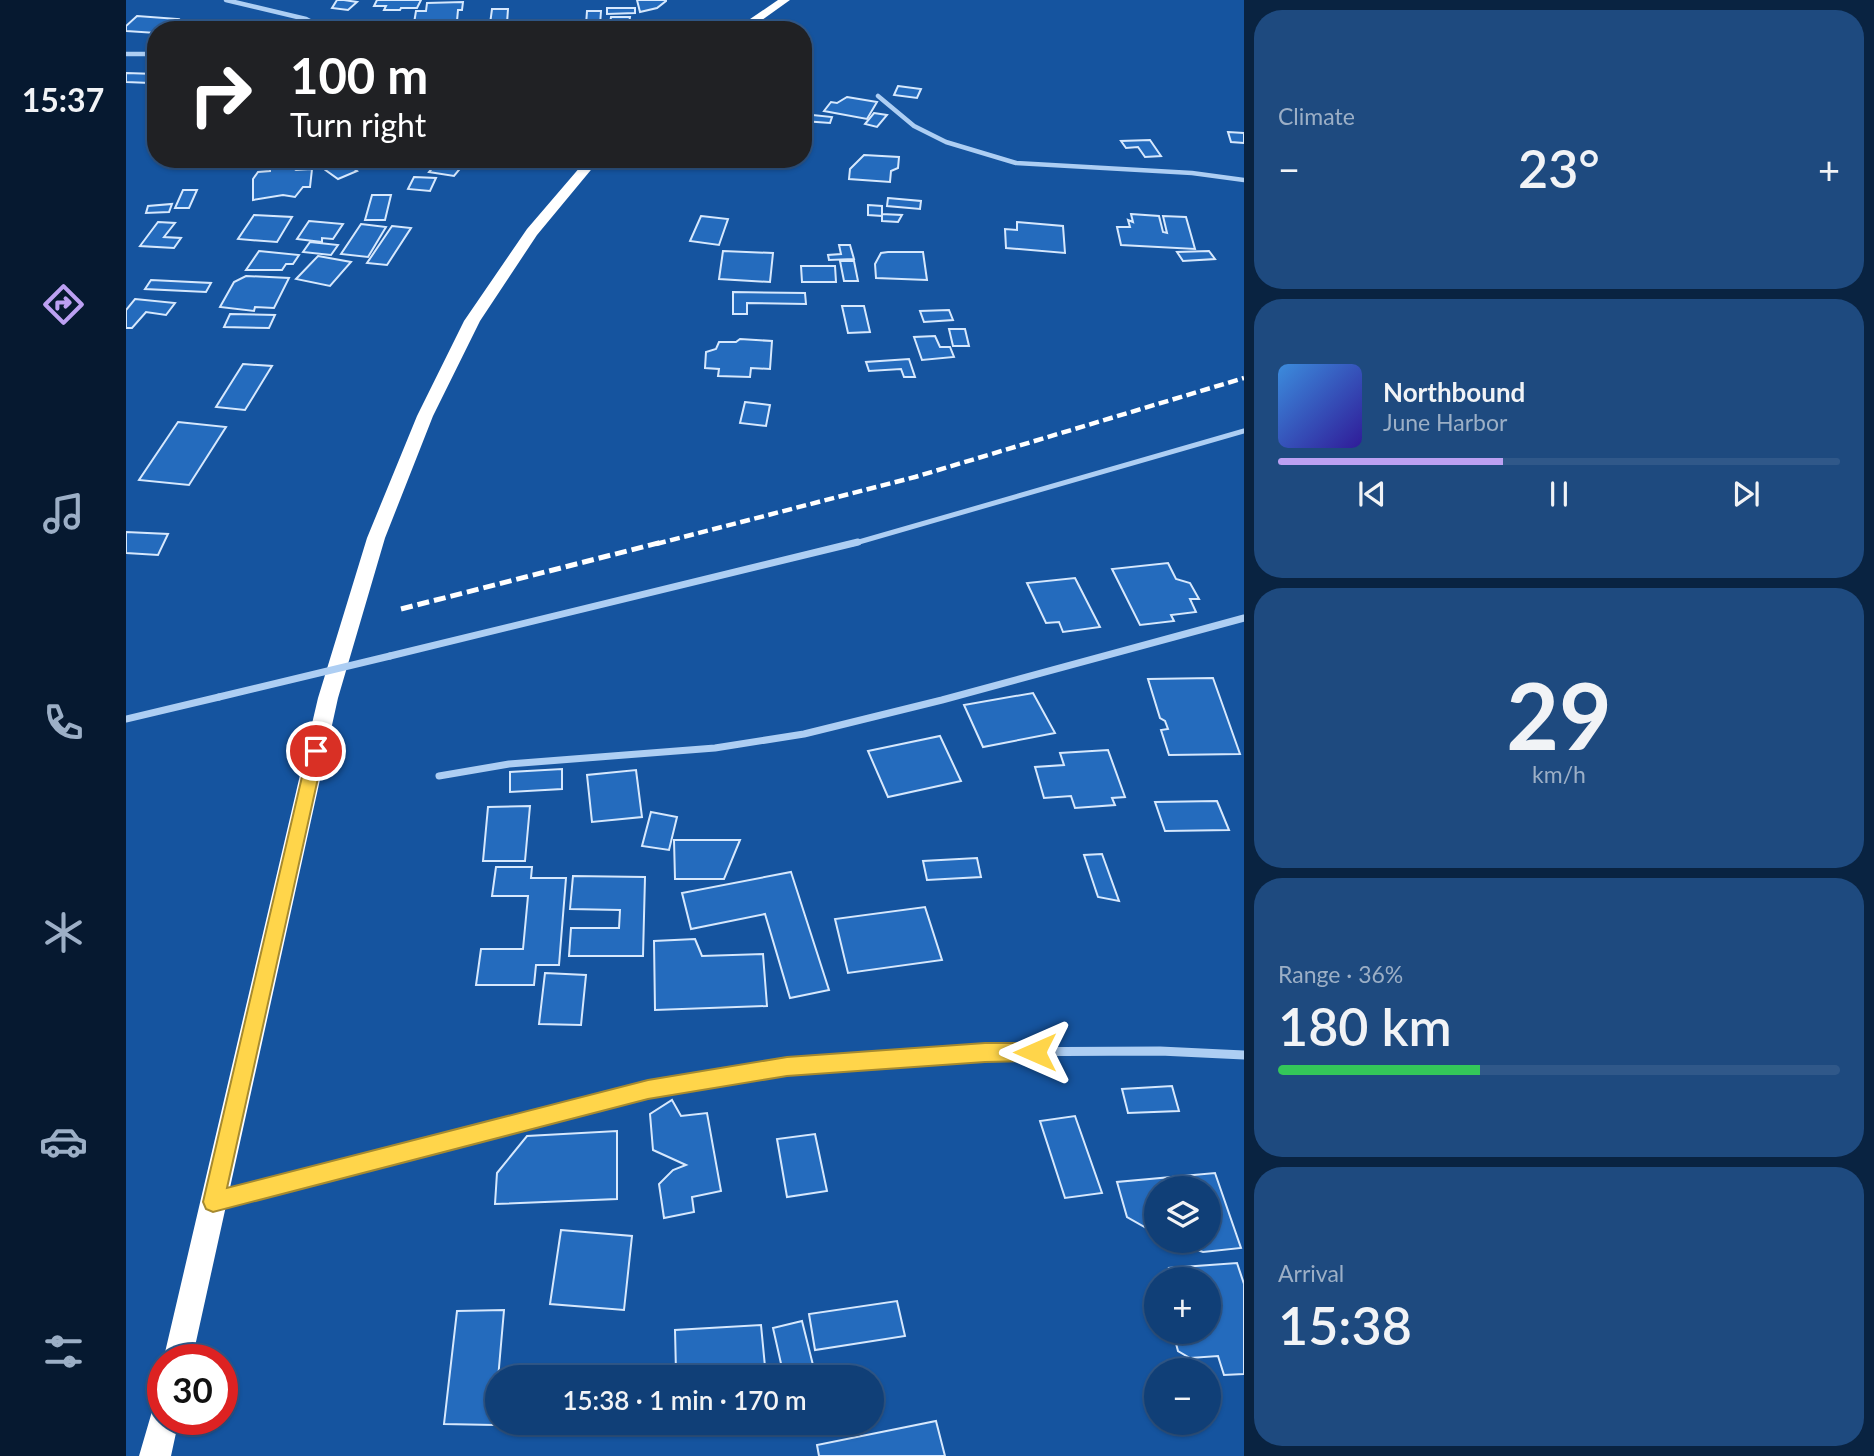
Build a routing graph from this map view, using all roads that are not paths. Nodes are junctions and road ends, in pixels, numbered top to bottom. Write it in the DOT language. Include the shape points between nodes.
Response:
graph roads {
  1 [pos="226,0"];
  2 [pos="785,0"];
  3 [pos="310,21"];
  4 [pos="754,21"];
  5 [pos="126,54"];
  6 [pos="147,54"];
  7 [pos="878,96"];
  8 [pos="586,168"];
  9 [pos="1244,180"];
  10 [pos="1244,431"];
  11 [pos="1244,618"];
  12 [pos="126,719"];
  13 [pos="439,776"];
  14 [pos="1244,1055"];
  15 [pos="213,1202"];
  16 [pos="181,1344"];
  17 [pos="160,1435"];
  18 [pos="155,1456"];
  1 -- 3 [label="street"];
  2 -- 4 [label="highway"];
  5 -- 6 [label="street"];
  7 -- 9 [label="street" via="914,126 946,142 1016,163"];
  8 -- 15 [label="highway" via="532,232 472,321 425,416 376,538 328,698"];
  10 -- 12 [label="street, bridge" via="823,552"];
  11 -- 13 [label="street" via="804,734 715,748 509,764"];
  14 -- 15 [label="street" via="985,1052 787,1066 648,1090"];
  15 -- 16 [label="highway"];
  17 -- 18 [label="highway"];
}
